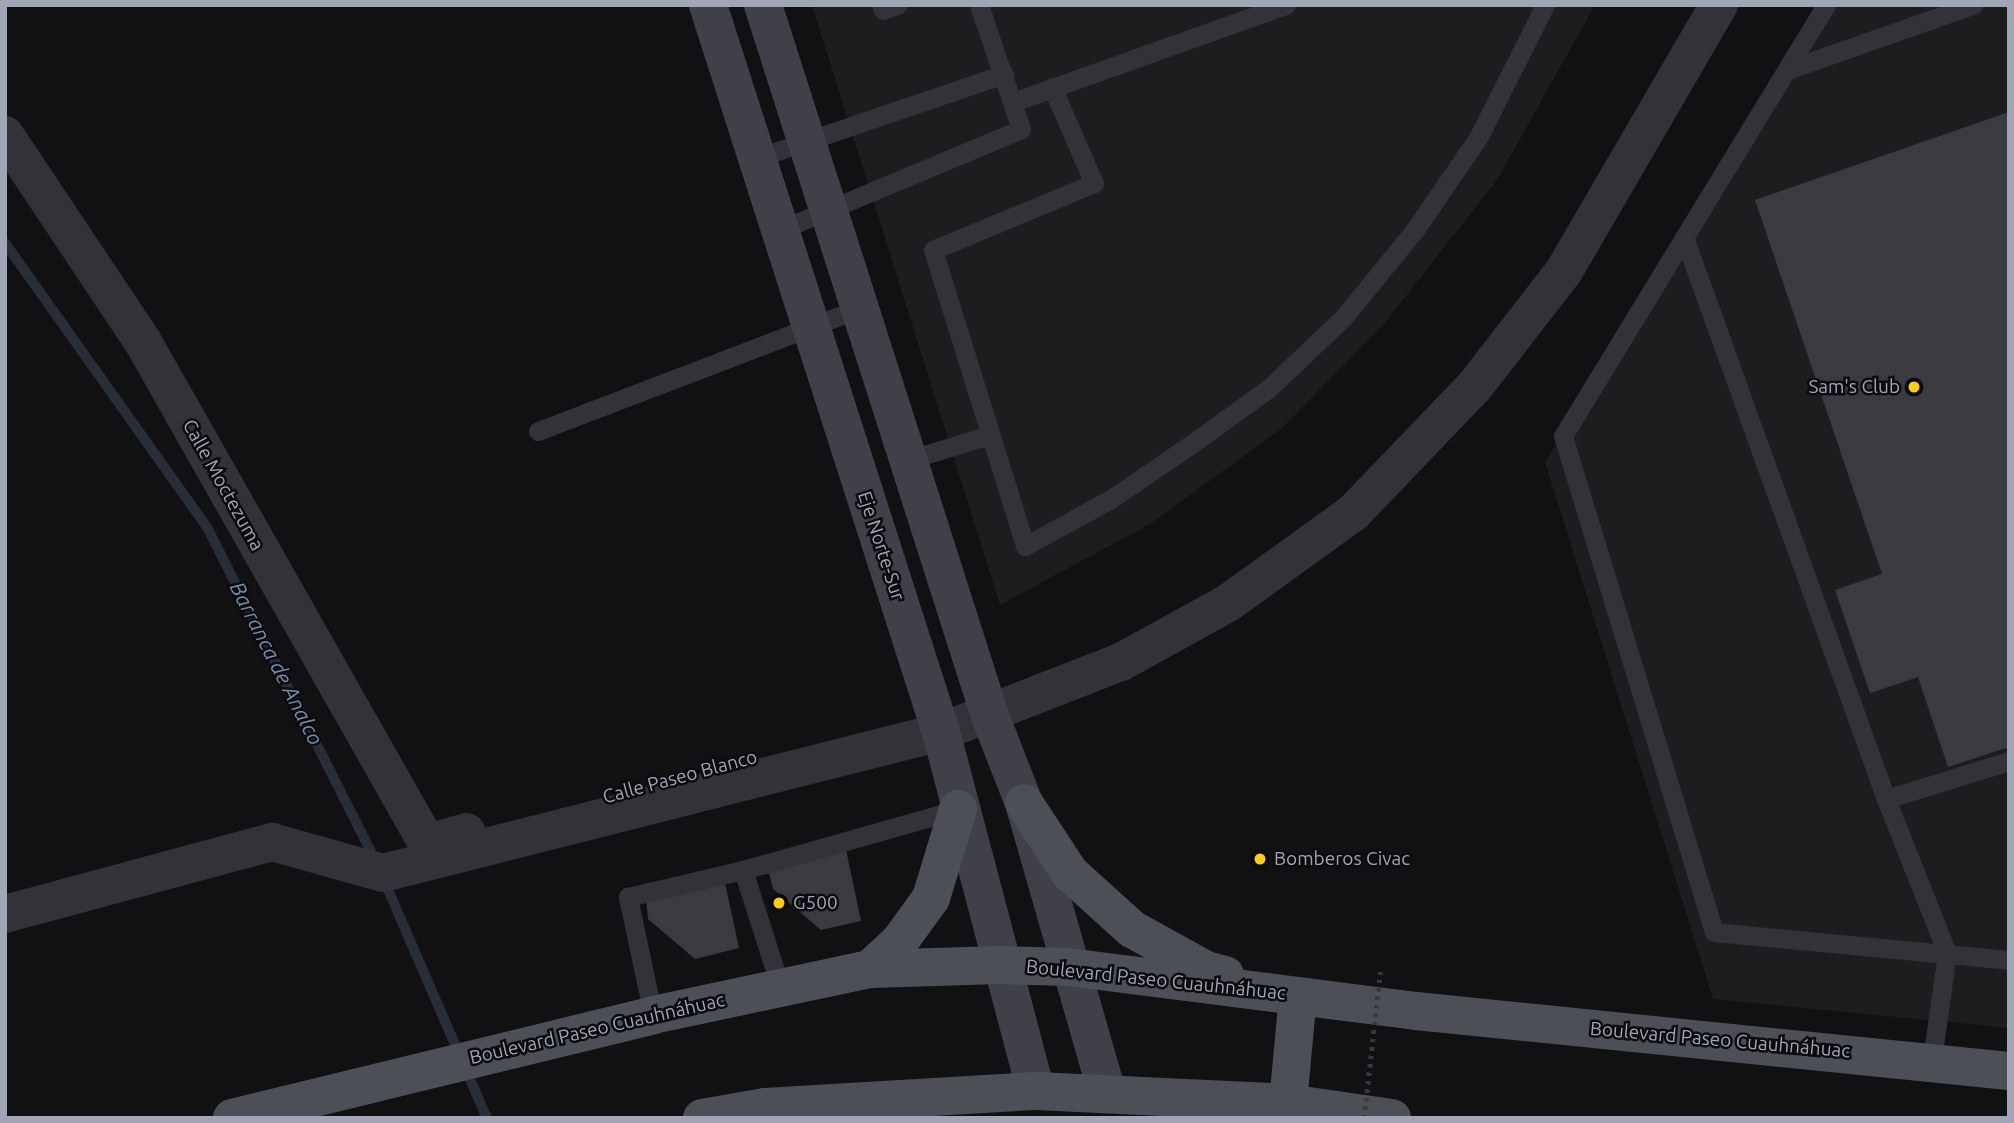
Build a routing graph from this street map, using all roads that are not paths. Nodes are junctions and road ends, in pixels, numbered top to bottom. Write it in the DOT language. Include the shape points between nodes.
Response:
graph roads {
  1 [pos="708,5"];
  2 [pos="763,5"];
  3 [pos="881,5"];
  4 [pos="897,5"];
  5 [pos="979,5"];
  6 [pos="1286,5"];
  7 [pos="1545,5"];
  8 [pos="1719,5"];
  9 [pos="1826,5"];
  10 [pos="1973,5"];
  11 [pos="1787,70"];
  12 [pos="1004,74"];
  13 [pos="1052,87"];
  14 [pos="1013,102"];
  15 [pos="5,135"];
  16 [pos="805,143"];
  17 [pos="757,158"];
  18 [pos="829,211"];
  19 [pos="780,230"];
  20 [pos="1684,237"];
  21 [pos="860,308"];
  22 [pos="812,328"];
  23 [pos="538,431"];
  24 [pos="990,435"];
  25 [pos="908,460"];
  26 [pos="990,716"];
  27 [pos="937,722"];
  28 [pos="2009,761"];
  29 [pos="1886,799"];
  30 [pos="1024,803"];
  31 [pos="958,809"];
  32 [pos="427,843"];
  33 [pos="743,870"];
  34 [pos="5,914"];
  35 [pos="1947,953"];
  36 [pos="2009,960"];
  37 [pos="1000,965"];
  38 [pos="1068,967"];
  39 [pos="870,969"];
  40 [pos="780,989"];
  41 [pos="1298,996"];
  42 [pos="653,1015"];
  43 [pos="1931,1060"];
  44 [pos="2009,1070"];
  45 [pos="1036,1091"];
  46 [pos="1288,1103"];
  47 [pos="1111,1105"];
  48 [pos="232,1118"];
  49 [pos="702,1118"];
  50 [pos="1392,1118"];
  1 -- 17 [label="street, Eje Norte-Sur"];
  2 -- 16 [label="street"];
  3 -- 4 [label="lane" via="883,10"];
  5 -- 12 [label="lane"];
  6 -- 13 [label="lane"];
  7 -- 24 [label="lane" via="1478,138 1414,231 1343,318 1269,387 1111,499 1025,546"];
  8 -- 26 [label="street" via="1564,271 1474,387 1353,513 1228,603 1121,662"];
  9 -- 11 [label="lane"];
  10 -- 11 [label="lane"];
  11 -- 20 [label="lane"];
  12 -- 14 [label="lane"];
  12 -- 16 [label="lane"];
  13 -- 14 [label="lane"];
  13 -- 24 [label="lane" via="1094,183 933,250"];
  14 -- 18 [label="lane" via="1021,129"];
  15 -- 32 [label="street, Calle Moctezuma" via="143,342"];
  16 -- 17 [label="lane"];
  16 -- 18 [label="street"];
  17 -- 19 [label="street, Eje Norte-Sur"];
  18 -- 19 [label="lane"];
  18 -- 21 [label="street"];
  19 -- 22 [label="street, Eje Norte-Sur"];
  20 -- 29 [label="lane"];
  20 -- 35 [label="lane" via="1563,436 1714,932"];
  21 -- 22 [label="lane"];
  21 -- 25 [label="street"];
  22 -- 23 [label="lane"];
  22 -- 27 [label="street, Eje Norte-Sur"];
  24 -- 25 [label="lane"];
  25 -- 26 [label="street"];
  26 -- 27 [label="street"];
  26 -- 30 [label="street"];
  27 -- 31 [label="street, Eje Norte-Sur"];
  27 -- 32 [label="street, Calle Paseo Blanco"];
  27 -- 34 [label="street" via="383,873 272,842"];
  28 -- 29 [label="lane"];
  29 -- 35 [label="lane"];
  30 -- 38 [label="street"];
  30 -- 41 [label="main road" via="1070,873 1132,929 1206,970"];
  31 -- 33 [label="lane"];
  31 -- 37 [label="street, Eje Norte-Sur"];
  31 -- 39 [label="main road" via="931,898 900,941"];
  33 -- 40 [label="lane"];
  33 -- 42 [label="lane" via="628,897"];
  35 -- 36 [label="lane"];
  35 -- 43 [label="lane"];
  37 -- 38 [label="main road, Boulevard Paseo Cuauhnáhuac"];
  37 -- 39 [label="main road, Boulevard Paseo Cuauhnáhuac"];
  37 -- 45 [label="street, Eje Norte-Sur"];
  38 -- 41 [label="main road, Boulevard Paseo Cuauhnáhuac"];
  38 -- 47 [label="street"];
  39 -- 40 [label="main road, Boulevard Paseo Cuauhnáhuac"];
  40 -- 42 [label="main road, Boulevard Paseo Cuauhnáhuac"];
  41 -- 43 [label="main road, Boulevard Paseo Cuauhnáhuac"];
  41 -- 46 [label="main road"];
  42 -- 48 [label="main road, Boulevard Paseo Cuauhnáhuac"];
  43 -- 44 [label="main road, Boulevard Paseo Cuauhnáhuac"];
  45 -- 47 [label="main road"];
  45 -- 49 [label="main road" via="765,1107"];
  46 -- 47 [label="main road"];
  46 -- 50 [label="main road"];
}
